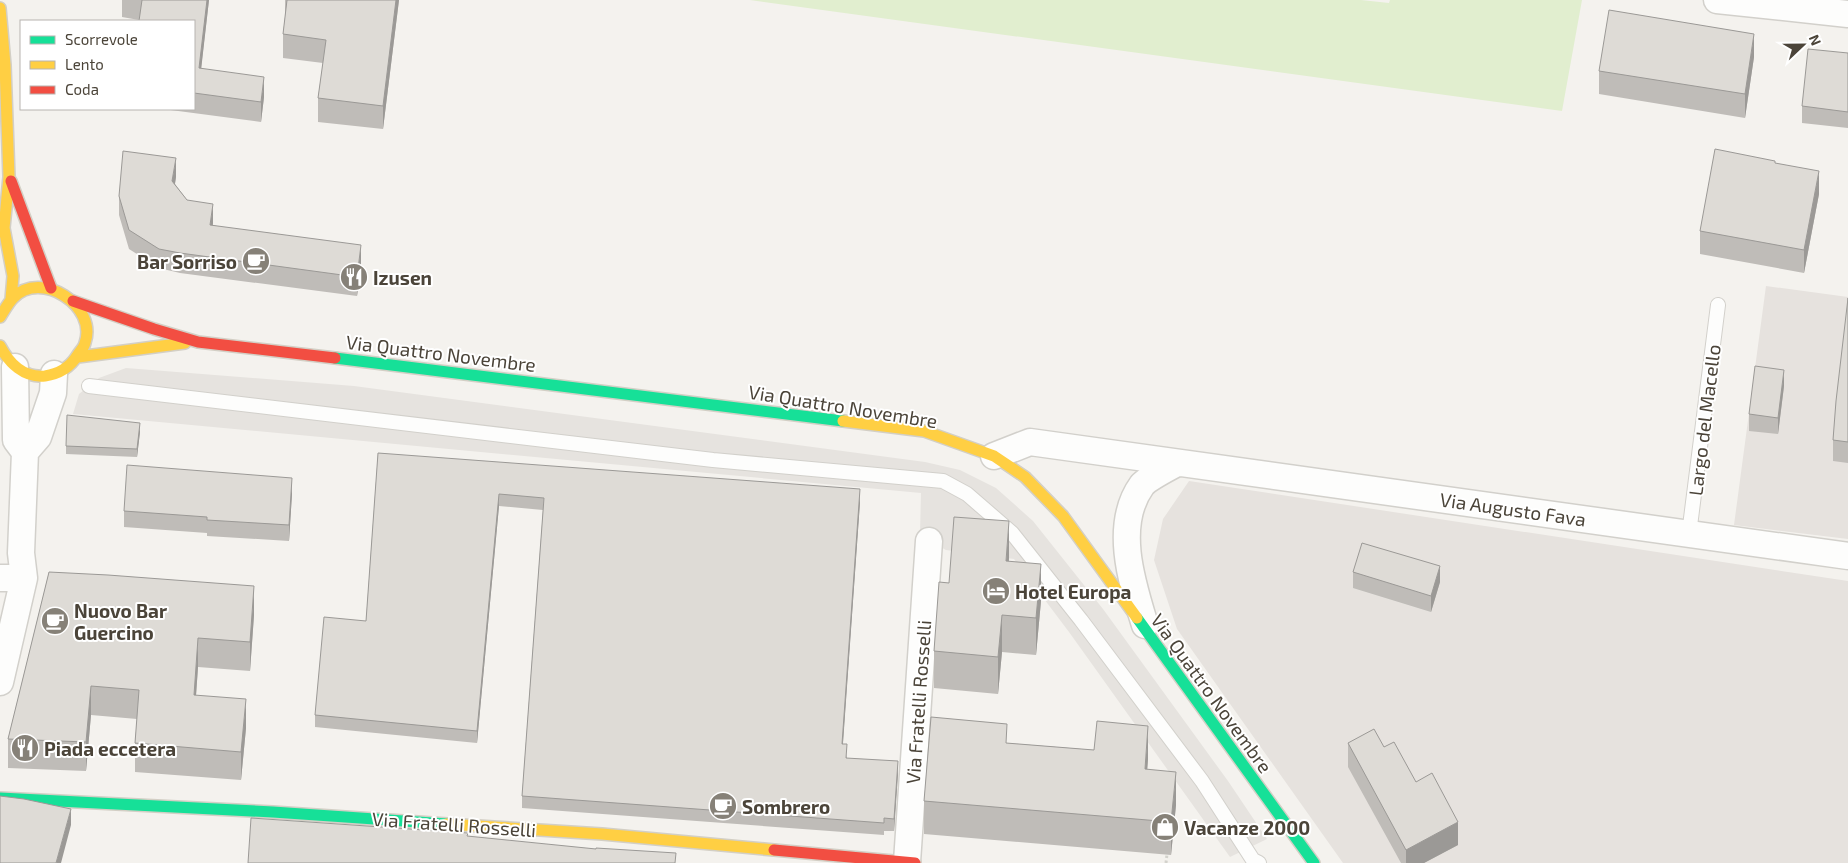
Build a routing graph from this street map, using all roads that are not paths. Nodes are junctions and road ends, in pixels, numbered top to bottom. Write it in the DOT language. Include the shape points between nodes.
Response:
graph roads {
  1 [pos="1717,0"];
  2 [pos="0,8"];
  3 [pos="1848,14"];
  4 [pos="9,177"];
  5 [pos="51,288"];
  6 [pos="11,299"];
  7 [pos="73,301"];
  8 [pos="1718,305"];
  9 [pos="0,317"];
  10 [pos="198,342"];
  11 [pos="5,357"];
  12 [pos="78,357"];
  13 [pos="54,374"];
  14 [pos="89,386"];
  15 [pos="25,452"];
  16 [pos="994,456"];
  17 [pos="1177,463"];
  18 [pos="1689,534"];
  19 [pos="929,541"];
  20 [pos="1848,556"];
  21 [pos="12,578"];
  22 [pos="1148,633"];
  23 [pos="0,682"];
  24 [pos="0,798"];
  25 [pos="907,862"];
  26 [pos="915,863"];
  27 [pos="1259,863"];
  28 [pos="1314,863"];
  1 -- 3 [label="street"];
  2 -- 4 [label="main road"];
  4 -- 5 [label="main road"];
  4 -- 6 [label="main road" via="4,228 13,276"];
  5 -- 6 [label="main road" via="30,289"];
  5 -- 7 [label="main road, Via Quattro Novembre"];
  6 -- 9 [label="main road"];
  7 -- 10 [label="main road, Via Quattro Novembre"];
  7 -- 12 [label="main road, Via Quattro Novembre" via="85,322 84,346"];
  8 -- 18 [label="lane, Largo del Macello"];
  10 -- 12 [label="main road, Via Quattro Novembre"];
  10 -- 16 [label="main road, Via Quattro Novembre" via="924,431"];
  11 -- 13 [label="main road" via="26,373"];
  11 -- 15 [label="street" via="16,440"];
  12 -- 13 [label="main road" via="67,368"];
  13 -- 15 [label="street" via="53,393 38,437"];
  14 -- 27 [label="lane" via="713,460 942,481 967,494 1012,533 1202,781 1253,860"];
  15 -- 21 [label="street" via="22,553"];
  16 -- 17 [label="street, Via Augusto Fava" via="1030,442"];
  16 -- 22 [label="main road, Via Quattro Novembre" via="1025,477 1062,516"];
  17 -- 18 [label="street, Via Augusto Fava"];
  17 -- 22 [label="street" via="1143,484 1130,508 1127,543 1134,591"];
  18 -- 20 [label="street, Via Augusto Fava"];
  19 -- 25 [label="street, Via Fratelli Rosselli"];
  21 -- 23 [label="street"];
  22 -- 28 [label="main road, Via Quattro Novembre"];
  24 -- 25 [label="main road, Via Fratelli Rosselli" via="602,834"];
  25 -- 26 [label="main road, Via Fratelli Rosselli"];
}
